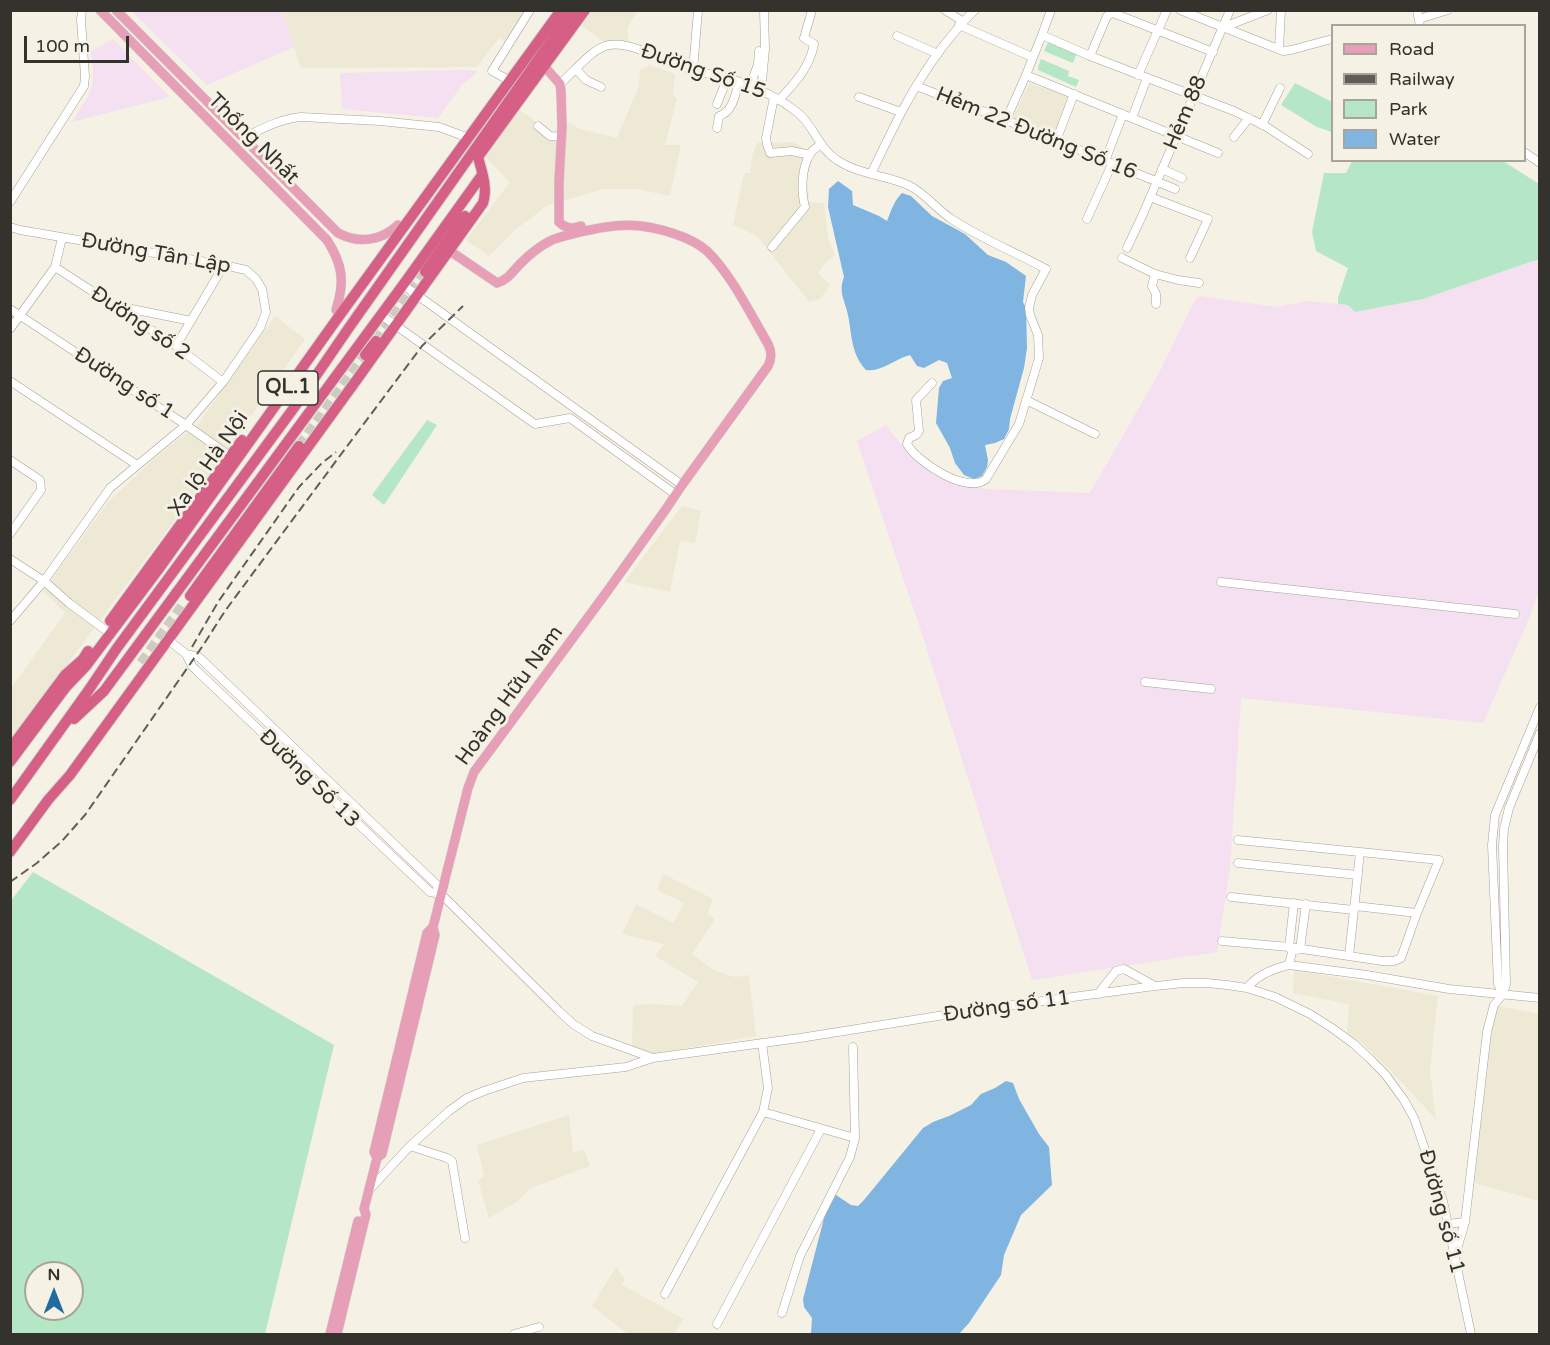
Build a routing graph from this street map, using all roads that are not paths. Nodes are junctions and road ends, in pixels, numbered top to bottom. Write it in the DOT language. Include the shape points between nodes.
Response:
graph roads {
  1 [pos="82,10"];
  2 [pos="100,10"];
  3 [pos="116,10"];
  4 [pos="530,10"];
  5 [pos="554,10"];
  6 [pos="561,10"];
  7 [pos="573,10"];
  8 [pos="585,10"];
  9 [pos="698,10"];
  10 [pos="764,10"];
  11 [pos="812,10"];
  12 [pos="945,10"];
  13 [pos="975,10"];
  14 [pos="1051,10"];
  15 [pos="1167,10"];
  16 [pos="1180,10"];
  17 [pos="1230,10"];
  18 [pos="1268,10"];
  19 [pos="1281,10"];
  20 [pos="1417,10"];
  21 [pos="1448,10"];
  22 [pos="1420,22"];
  23 [pos="961,23"];
  24 [pos="1224,27"];
  25 [pos="1158,30"];
  26 [pos="562,34"];
  27 [pos="1042,35"];
  28 [pos="897,36"];
  29 [pos="1331,39"];
  30 [pos="1279,50"];
  31 [pos="759,51"];
  32 [pos="1213,52"];
  33 [pos="938,54"];
  34 [pos="1090,56"];
  35 [pos="1032,57"];
  36 [pos="541,63"];
  37 [pos="576,69"];
  38 [pos="693,70"];
  39 [pos="1026,75"];
  40 [pos="1138,75"];
  41 [pos="1147,78"];
  42 [pos="728,79"];
  43 [pos="507,80"];
  44 [pos="739,82"];
  45 [pos="560,84"];
  46 [pos="750,86"];
  47 [pos="916,86"];
  48 [pos="601,87"];
  49 [pos="1280,88"];
  50 [pos="761,91"];
  51 [pos="1074,94"];
  52 [pos="1193,95"];
  53 [pos="859,96"];
  54 [pos="776,98"];
  55 [pos="717,104"];
  56 [pos="900,112"];
  57 [pos="1123,114"];
  58 [pos="1132,118"];
  59 [pos="1249,118"];
  60 [pos="1006,120"];
  61 [pos="1262,125"];
  62 [pos="538,126"];
  63 [pos="717,128"];
  64 [pos="1176,135"];
  65 [pos="466,137"];
  66 [pos="562,137"];
  67 [pos="1234,137"];
  68 [pos="243,138"];
  69 [pos="1056,141"];
  70 [pos="821,144"];
  71 [pos="1218,153"];
  72 [pos="1526,153"];
  73 [pos="475,154"];
  74 [pos="1308,154"];
  75 [pos="810,155"];
  76 [pos="1108,162"];
  77 [pos="1539,163"];
  78 [pos="1162,169"];
  79 [pos="871,174"];
  80 [pos="482,175"];
  81 [pos="1182,178"];
  82 [pos="1157,182"];
  83 [pos="485,188"];
  84 [pos="1175,189"];
  85 [pos="13,190"];
  86 [pos="1150,197"];
  87 [pos="10,202"];
  88 [pos="1087,219"];
  89 [pos="328,224"];
  90 [pos="398,225"];
  91 [pos="10,227"];
  92 [pos="322,233"];
  93 [pos="62,237"];
  94 [pos="772,246"];
  95 [pos="1127,248"];
  96 [pos="450,251"];
  97 [pos="1122,258"];
  98 [pos="1190,258"];
  99 [pos="224,265"];
  100 [pos="55,267"];
  101 [pos="425,272"];
  102 [pos="367,273"];
  103 [pos="1155,274"];
  104 [pos="1199,283"];
  105 [pos="404,285"];
  106 [pos="417,296"];
  107 [pos="1156,304"];
  108 [pos="112,305"];
  109 [pos="10,309"];
  110 [pos="336,310"];
  111 [pos="20,315"];
  112 [pos="381,315"];
  113 [pos="191,321"];
  114 [pos="396,326"];
  115 [pos="10,329"];
  116 [pos="376,341"];
  117 [pos="176,346"];
  118 [pos="365,355"];
  119 [pos="294,373"];
  120 [pos="10,381"];
  121 [pos="223,382"];
  122 [pos="932,383"];
  123 [pos="1026,400"];
  124 [pos="186,425"];
  125 [pos="1095,434"];
  126 [pos="299,446"];
  127 [pos="233,458"];
  128 [pos="10,460"];
  129 [pos="137,465"];
  130 [pos="682,484"];
  131 [pos="675,494"];
  132 [pos="666,509"];
  133 [pos="10,534"];
  134 [pos="10,559"];
  135 [pos="44,581"];
  136 [pos="1221,582"];
  137 [pos="182,606"];
  138 [pos="1515,614"];
  139 [pos="140,617"];
  140 [pos="10,621"];
  141 [pos="152,627"];
  142 [pos="104,629"];
  143 [pos="168,639"];
  144 [pos="186,654"];
  145 [pos="141,663"];
  146 [pos="1145,682"];
  147 [pos="1211,689"];
  148 [pos="1539,707"];
  149 [pos="272,727"];
  150 [pos="1539,732"];
  151 [pos="56,735"];
  152 [pos="264,735"];
  153 [pos="10,749"];
  154 [pos="10,762"];
  155 [pos="13,797"];
  156 [pos="48,800"];
  157 [pos="10,807"];
  158 [pos="1238,840"];
  159 [pos="10,852"];
  160 [pos="1360,852"];
  161 [pos="1238,863"];
  162 [pos="1358,875"];
  163 [pos="441,894"];
  164 [pos="1231,897"];
  165 [pos="1294,903"];
  166 [pos="1305,904"];
  167 [pos="1355,908"];
  168 [pos="1417,914"];
  169 [pos="1222,941"];
  170 [pos="1293,949"];
  171 [pos="1502,954"];
  172 [pos="1349,956"];
  173 [pos="1382,961"];
  174 [pos="1288,965"];
  175 [pos="1367,975"];
  176 [pos="1155,986"];
  177 [pos="1246,988"];
  178 [pos="1098,994"];
  179 [pos="1503,994"];
  180 [pos="1539,998"];
  181 [pos="762,1043"];
  182 [pos="853,1047"];
  183 [pos="653,1058"];
  184 [pos="763,1112"];
  185 [pos="821,1129"];
  186 [pos="855,1138"];
  187 [pos="410,1146"];
  188 [pos="377,1158"];
  189 [pos="393,1165"];
  190 [pos="369,1190"];
  191 [pos="364,1209"];
  192 [pos="1465,1222"];
  193 [pos="1448,1224"];
  194 [pos="465,1238"];
  195 [pos="1455,1257"];
  196 [pos="665,1294"];
  197 [pos="782,1313"];
  198 [pos="717,1324"];
  199 [pos="538,1327"];
  200 [pos="330,1335"];
  201 [pos="338,1335"];
  202 [pos="514,1335"];
  203 [pos="1471,1335"];
  1 -- 85 [label="street" via="84,86"];
  2 -- 92 [label="main road, Thống Nhất"];
  3 -- 68 [label="main road, Thống Nhất"];
  4 -- 43 [label="street" via="492,71"];
  5 -- 43 [label="highway, Xa lộ Hà Nội / QL.1"];
  6 -- 43 [label="highway, Xa lộ Hà Nội / QL.1"];
  7 -- 26 [label="highway, Xa lộ Hà Nội / QL.1"];
  8 -- 26 [label="highway, Xa lộ Hà Nội / QL.1"];
  9 -- 38 [label="street"];
  10 -- 50 [label="street"];
  11 -- 54 [label="street" via="804,38 814,45 807,65"];
  12 -- 23 [label="street"];
  13 -- 23 [label="street"];
  14 -- 27 [label="street"];
  15 -- 25 [label="street"];
  16 -- 24 [label="street"];
  17 -- 24 [label="street, Hẻm 88"];
  18 -- 24 [label="street"];
  19 -- 30 [label="street"];
  20 -- 22 [label="street"];
  21 -- 22 [label="street"];
  23 -- 33 [label="street"];
  23 -- 35 [label="street"];
  24 -- 30 [label="street"];
  24 -- 32 [label="street, Hẻm 88"];
  25 -- 32 [label="street"];
  25 -- 34 [label="street" via="1110,14"];
  25 -- 40 [label="street"];
  26 -- 36 [label="highway, Xa lộ Hà Nội / QL.1"];
  27 -- 34 [label="street"];
  27 -- 35 [label="street"];
  28 -- 33 [label="street"];
  29 -- 30 [label="street"];
  31 -- 46 [label="street"];
  32 -- 52 [label="street, Hẻm 88"];
  33 -- 47 [label="street"];
  34 -- 40 [label="street"];
  35 -- 39 [label="street"];
  36 -- 45 [label="main road"];
  36 -- 73 [label="highway, Xa lộ Hà Nội / QL.1"];
  37 -- 38 [label="street, Đường Số 15" via="607,45 625,45"];
  37 -- 45 [label="street, Đường Số 15"];
  37 -- 48 [label="street" via="586,80"];
  38 -- 42 [label="street, Đường Số 15"];
  39 -- 51 [label="street"];
  39 -- 60 [label="street"];
  40 -- 41 [label="street"];
  41 -- 52 [label="street"];
  41 -- 58 [label="street"];
  42 -- 44 [label="street, Đường Số 15"];
  42 -- 55 [label="street"];
  43 -- 65 [label="highway, Xa lộ Hà Nội / QL.1"];
  44 -- 46 [label="street, Đường Số 15"];
  44 -- 63 [label="street" via="728,112 719,116"];
  45 -- 66 [label="main road, Hoàng Hữu Nam"];
  46 -- 50 [label="street, Đường Số 15"];
  47 -- 56 [label="street"];
  47 -- 60 [label="street, Hẻm 22 Đường Số 16"];
  49 -- 61 [label="street"];
  50 -- 54 [label="street, Đường Số 15"];
  51 -- 57 [label="street"];
  51 -- 69 [label="street"];
  52 -- 59 [label="street"];
  52 -- 64 [label="street, Hẻm 88"];
  53 -- 56 [label="street"];
  54 -- 70 [label="street, Đường Số 15" via="807,121"];
  54 -- 75 [label="street" via="767,148 770,153 792,151"];
  56 -- 79 [label="street"];
  57 -- 58 [label="street"];
  57 -- 76 [label="street"];
  58 -- 64 [label="street"];
  59 -- 61 [label="street"];
  59 -- 67 [label="street"];
  60 -- 69 [label="street, Hẻm 22 Đường Số 16"];
  61 -- 74 [label="street"];
  62 -- 66 [label="street" via="550,136"];
  64 -- 71 [label="street"];
  64 -- 78 [label="street, Hẻm 88"];
  65 -- 68 [label="street" via="439,127 301,117 276,122"];
  65 -- 90 [label="highway, Xa lộ Hà Nội / QL.1"];
  65 -- 102 [label="highway, Xa lộ Hà Nội / QL.1"];
  66 -- 132 [label="main road, Hoàng Hữu Nam" via="559,222 565,228 641,220 694,236 710,247 732,272 775,348 777,356 772,369 679,497"];
  68 -- 89 [label="main road, Thống Nhất"];
  69 -- 76 [label="street, Hẻm 22 Đường Số 16"];
  70 -- 75 [label="street"];
  70 -- 79 [label="street, Đường Số 15" via="838,161"];
  72 -- 77 [label="street"];
  73 -- 80 [label="highway"];
  73 -- 139 [label="highway, Xa lộ Hà Nội / QL.1"];
  75 -- 94 [label="street" via="802,189 805,207"];
  76 -- 82 [label="street, Hẻm 22 Đường Số 16"];
  76 -- 88 [label="street"];
  78 -- 81 [label="street"];
  78 -- 82 [label="street, Hẻm 88"];
  79 -- 123 [label="street, Đường Số 15" via="913,187 970,231 1046,269 1030,301 1039,358"];
  80 -- 83 [label="highway"];
  80 -- 105 [label="highway, Xa lộ Hà Nội / QL.1"];
  82 -- 84 [label="street, Hẻm 22 Đường Số 16"];
  82 -- 86 [label="street, Hẻm 88"];
  83 -- 96 [label="highway, QL.1" via="483,203"];
  83 -- 101 [label="highway"];
  85 -- 87 [label="street"];
  86 -- 95 [label="street, Hẻm 88"];
  86 -- 98 [label="street" via="1208,219"];
  89 -- 90 [label="main road, Thống Nhất" via="344,236 363,240 382,236"];
  89 -- 92 [label="main road"];
  90 -- 102 [label="highway, Xa lộ Hà Nội / QL.1"];
  91 -- 93 [label="street, Đường Tân Lập"];
  92 -- 110 [label="main road, Thống Nhất" via="341,270"];
  93 -- 99 [label="street, Đường Tân Lập"];
  93 -- 100 [label="street"];
  96 -- 106 [label="highway, QL.1"];
  96 -- 130 [label="main road, Hoàng Hữu Nam" via="496,283 505,280 547,243 604,227 659,228 706,250 727,276 772,356"];
  97 -- 103 [label="street"];
  99 -- 113 [label="street"];
  99 -- 121 [label="street, Đường Tân Lập" via="246,270 256,279 266,312 260,328"];
  100 -- 108 [label="street, Đường số 2"];
  100 -- 111 [label="street"];
  102 -- 110 [label="highway, Xa lộ Hà Nội / QL.1"];
  102 -- 119 [label="highway, Xa lộ Hà Nội / QL.1"];
  103 -- 104 [label="street"];
  103 -- 107 [label="street" via="1152,286"];
  105 -- 106 [label="street"];
  105 -- 112 [label="highway, Xa lộ Hà Nội / QL.1"];
  106 -- 114 [label="highway, QL.1"];
  106 -- 130 [label="street"];
  108 -- 113 [label="street"];
  108 -- 117 [label="street, Đường số 2"];
  109 -- 111 [label="street, Đường số 1"];
  110 -- 119 [label="highway, Xa lộ Hà Nội / QL.1"];
  111 -- 115 [label="street"];
  111 -- 124 [label="street, Đường số 1"];
  112 -- 114 [label="street"];
  112 -- 141 [label="highway, Xa lộ Hà Nội / QL.1"];
  113 -- 117 [label="street"];
  114 -- 131 [label="street" via="535,424 570,418"];
  114 -- 143 [label="highway, QL.1"];
  116 -- 118 [label="highway"];
  117 -- 121 [label="street, Đường số 2"];
  119 -- 127 [label="highway, Xa lộ Hà Nội / QL.1"];
  120 -- 129 [label="street"];
  121 -- 124 [label="street, Đường Tân Lập"];
  122 -- 123 [label="street, Đường Số 15" via="916,400 919,431 907,444 942,474 971,484 986,479 1019,424"];
  123 -- 125 [label="street"];
  124 -- 127 [label="street, Đường số 1"];
  124 -- 129 [label="street, Đường Tân Lập"];
  126 -- 137 [label="highway"];
  127 -- 142 [label="highway, Xa lộ Hà Nội / QL.1"];
  127 -- 154 [label="highway, Xa lộ Hà Nội / QL.1" via="86,666"];
  128 -- 133 [label="street" via="40,480 41,485"];
  129 -- 135 [label="street, Đường Tân Lập" via="110,488"];
  130 -- 131 [label="main road, Hoàng Hữu Nam"];
  131 -- 132 [label="main road, Hoàng Hữu Nam"];
  132 -- 163 [label="main road, Hoàng Hữu Nam" via="474,772"];
  134 -- 135 [label="street"];
  135 -- 140 [label="street, Đường Tân Lập"];
  135 -- 142 [label="street"];
  136 -- 138 [label="street"];
  139 -- 141 [label="highway"];
  139 -- 151 [label="highway, Xa lộ Hà Nội / QL.1"];
  141 -- 143 [label="highway"];
  141 -- 151 [label="highway, Xa lộ Hà Nội / QL.1" via="104,691"];
  142 -- 153 [label="highway, Xa lộ Hà Nội / QL.1"];
  143 -- 144 [label="street, Đường Số 13"];
  143 -- 156 [label="highway, QL.1"];
  144 -- 149 [label="street, Đường Số 13" via="199,657"];
  144 -- 152 [label="street, Đường Số 13" via="192,666"];
  145 -- 156 [label="highway, QL.1" via="63,772"];
  146 -- 147 [label="street"];
  148 -- 171 [label="street" via="1495,815 1492,845"];
  149 -- 152 [label="street"];
  149 -- 163 [label="street, Đường Số 13" via="436,884"];
  150 -- 171 [label="street" via="1506,819"];
  151 -- 155 [label="highway, Xa lộ Hà Nội / QL.1"];
  152 -- 163 [label="street, Đường Số 13" via="430,892"];
  155 -- 157 [label="highway, QL.1"];
  156 -- 159 [label="highway, QL.1"];
  158 -- 160 [label="street"];
  160 -- 162 [label="street"];
  160 -- 168 [label="street" via="1439,860"];
  161 -- 162 [label="street"];
  162 -- 167 [label="street"];
  163 -- 183 [label="street, Đường Số 13" via="573,1024 592,1036"];
  163 -- 188 [label="main road, Hoàng Hữu Nam" via="424,945 374,1152"];
  164 -- 165 [label="street"];
  165 -- 166 [label="street"];
  165 -- 170 [label="street"];
  166 -- 167 [label="street"];
  166 -- 170 [label="street"];
  167 -- 168 [label="street"];
  167 -- 172 [label="street"];
  168 -- 173 [label="street" via="1401,958"];
  169 -- 170 [label="street"];
  170 -- 172 [label="street"];
  170 -- 174 [label="street"];
  171 -- 179 [label="street" via="1498,984"];
  172 -- 173 [label="street"];
  173 -- 175 [label="street"];
  174 -- 175 [label="street"];
  174 -- 177 [label="street" via="1258,977"];
  175 -- 179 [label="street"];
  176 -- 177 [label="street, Đường số 11" via="1208,983"];
  176 -- 178 [label="street, Đường số 11"];
  176 -- 178 [label="street" via="1120,969"];
  177 -- 193 [label="street, Đường số 11" via="1310,1014 1354,1044 1385,1074 1414,1118"];
  178 -- 181 [label="street, Đường số 11"];
  179 -- 180 [label="street"];
  179 -- 192 [label="street" via="1494,1005 1487,1032"];
  181 -- 183 [label="street, Đường số 11"];
  181 -- 184 [label="street" via="768,1088"];
  182 -- 186 [label="street"];
  183 -- 187 [label="street, Đường số 11" via="626,1067 523,1078 497,1086 467,1098"];
  184 -- 185 [label="street"];
  184 -- 196 [label="street"];
  185 -- 186 [label="street"];
  185 -- 198 [label="street"];
  186 -- 197 [label="street" via="850,1157 800,1256"];
  187 -- 189 [label="street, Đường số 11"];
  187 -- 194 [label="street" via="452,1161"];
  188 -- 189 [label="street"];
  188 -- 190 [label="main road, Hoàng Hữu Nam"];
  189 -- 190 [label="street, Đường số 11"];
  190 -- 191 [label="main road, Hoàng Hữu Nam"];
  191 -- 200 [label="main road, Hoàng Hữu Nam"];
  191 -- 201 [label="main road, Hoàng Hữu Nam"];
  192 -- 193 [label="street"];
  192 -- 195 [label="street"];
  193 -- 195 [label="street, Đường số 11"];
  195 -- 203 [label="street, Đường số 11"];
  199 -- 202 [label="street"];
}
